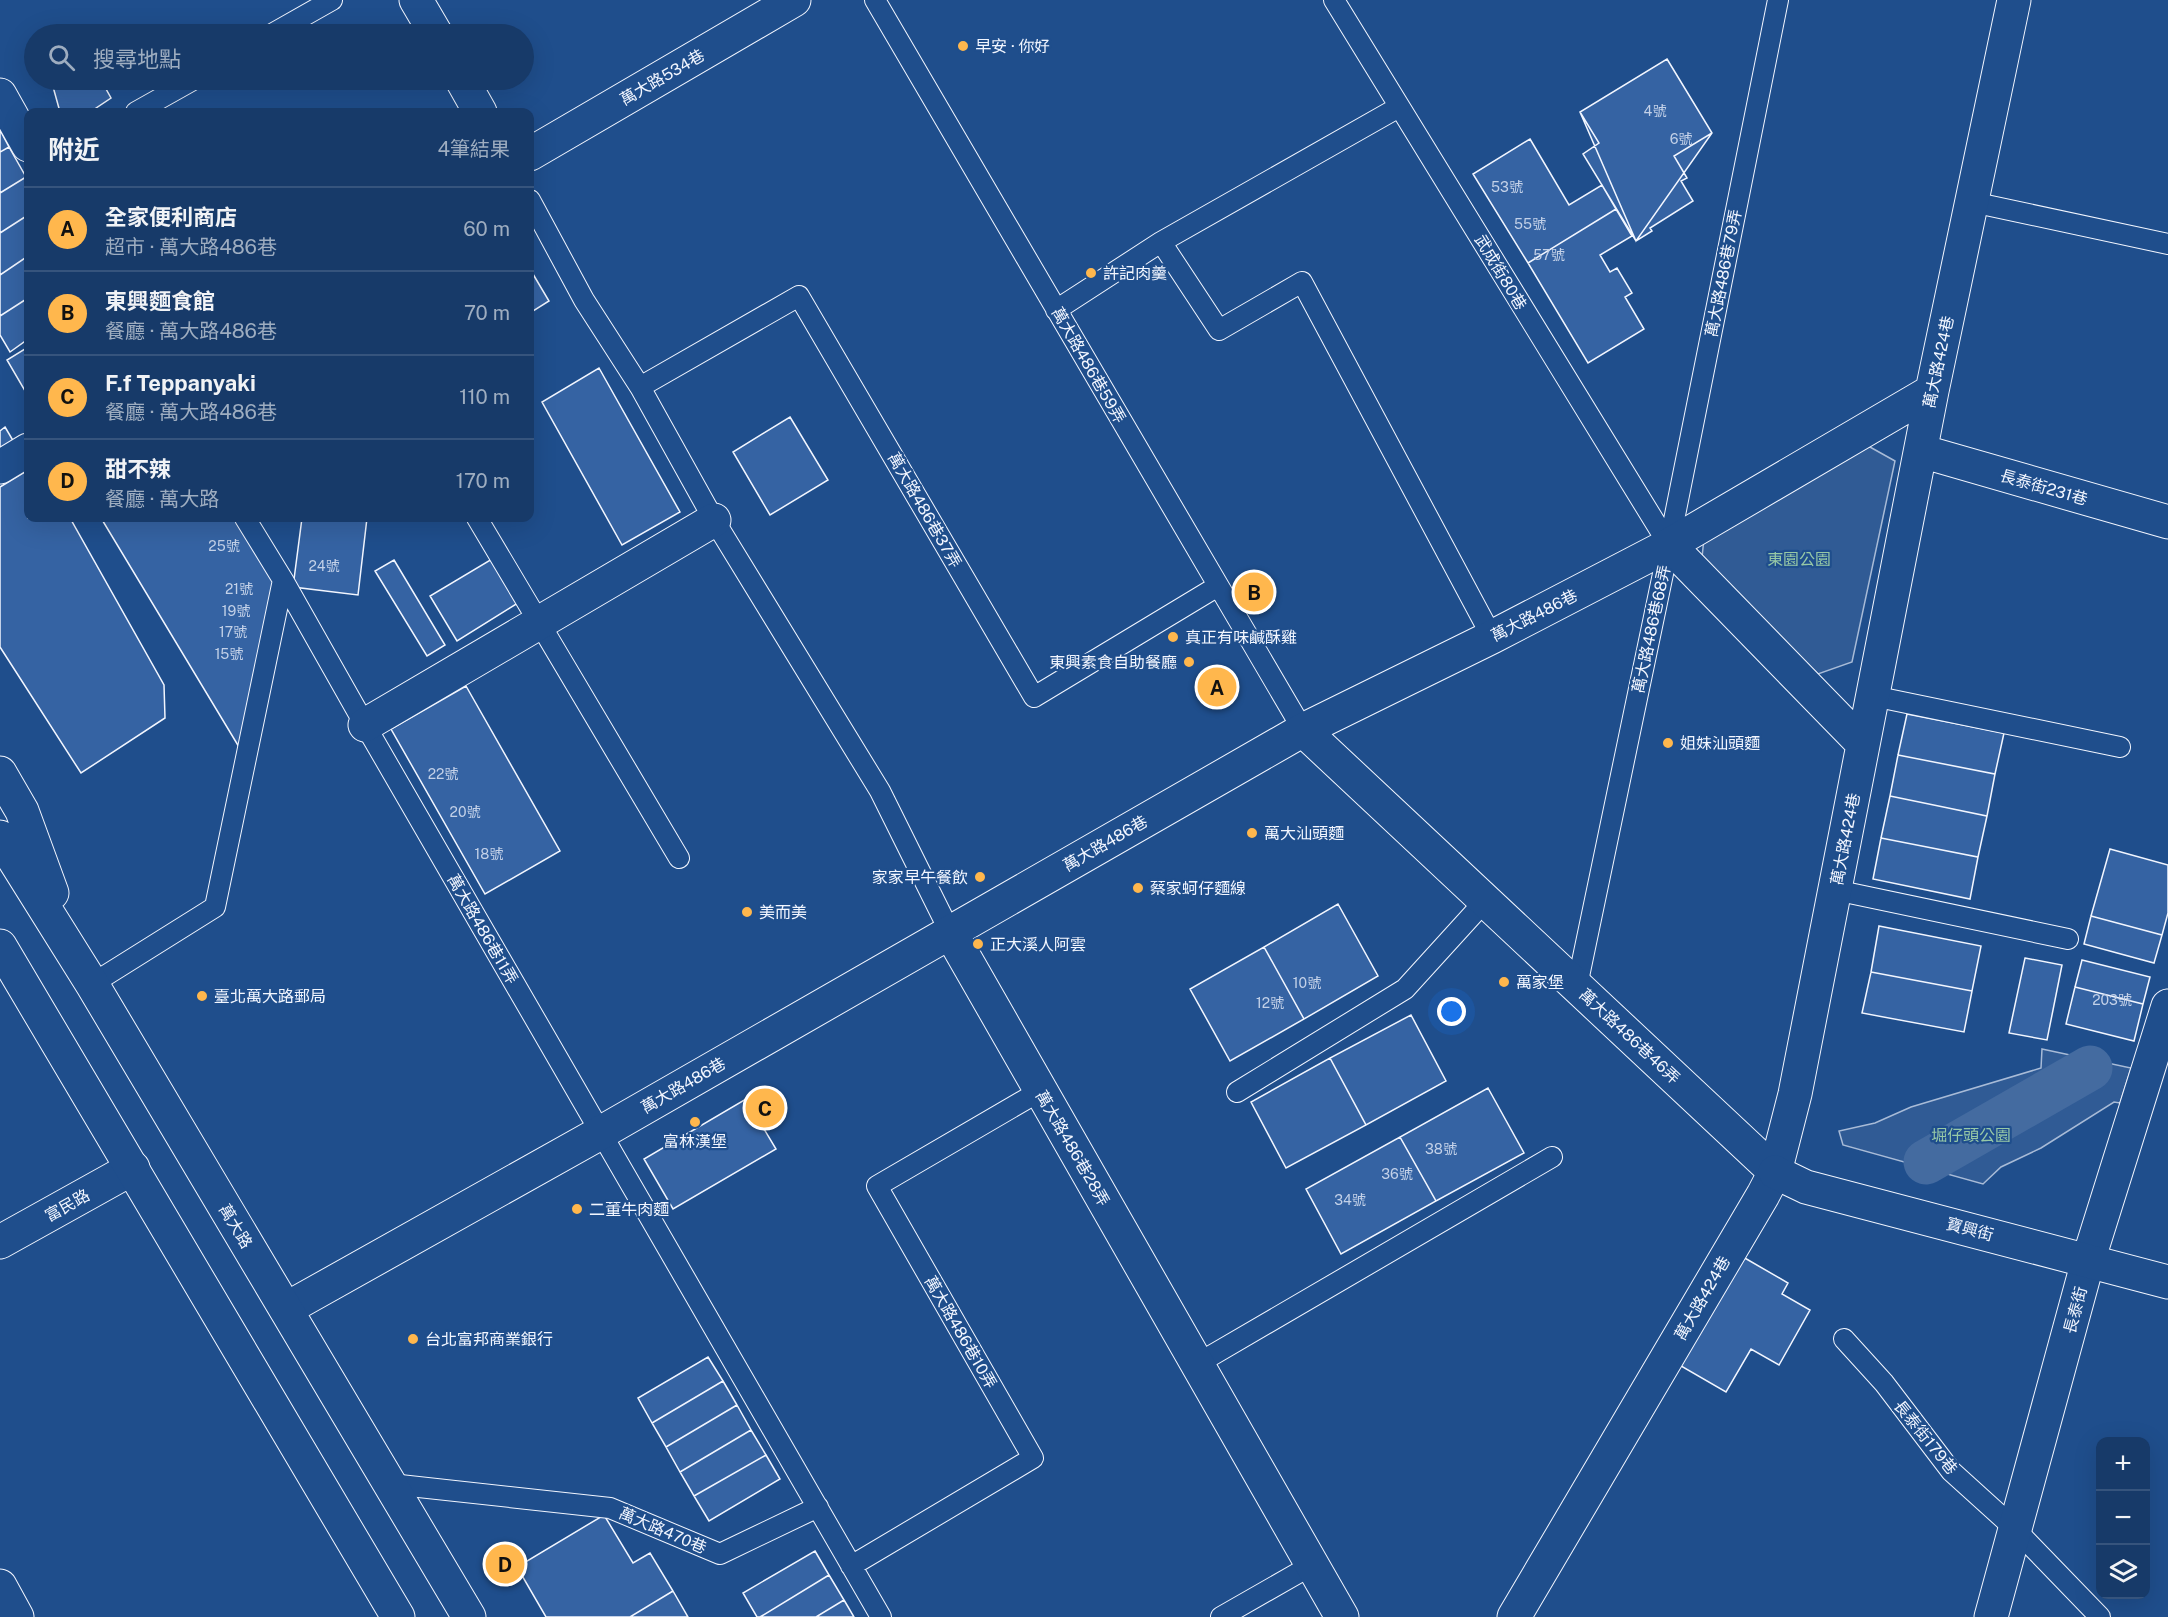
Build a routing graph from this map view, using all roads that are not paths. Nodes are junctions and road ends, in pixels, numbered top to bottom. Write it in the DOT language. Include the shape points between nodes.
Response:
graph roads {
  1 [pos="332,0"];
  2 [pos="416,0"];
  3 [pos="794,0"];
  4 [pos="875,0"];
  5 [pos="1334,0"];
  6 [pos="1778,0"];
  7 [pos="2014,0"];
  8 [pos="290,24"];
  9 [pos="430,24"];
  10 [pos="175,90"];
  11 [pos="468,90"];
  12 [pos="0,95"];
  13 [pos="1400,107"];
  14 [pos="143,108"];
  15 [pos="478,108"];
  16 [pos="24,138"];
  17 [pos="534,152"];
  18 [pos="1972,202"];
  19 [pos="534,207"];
  20 [pos="1161,242"];
  21 [pos="2168,244"];
  22 [pos="1056,310"];
  23 [pos="640,387"];
  24 [pos="1932,391"];
  25 [pos="24,452"];
  26 [pos="1921,452"];
  27 [pos="0,467"];
  28 [pos="714,520"];
  29 [pos="247,522"];
  30 [pos="479,522"];
  31 [pos="2168,522"];
  32 [pos="1669,545"];
  33 [pos="283,580"];
  34 [pos="1218,586"];
  35 [pos="540,622"];
  36 [pos="1492,637"];
  37 [pos="1873,696"];
  38 [pos="365,725"];
  39 [pos="1303,730"];
  40 [pos="1863,744"];
  41 [pos="2120,747"];
  42 [pos="0,773"];
  43 [pos="0,837"];
  44 [pos="679,858"];
  45 [pos="1835,890"];
  46 [pos="1485,901"];
  47 [pos="950,932"];
  48 [pos="2068,939"];
  49 [pos="0,946"];
  50 [pos="74,954"];
  51 [pos="13,981"];
  52 [pos="92,984"];
  53 [pos="1577,986"];
  54 [pos="2167,1013"];
  55 [pos="1040,1090"];
  56 [pos="1237,1092"];
  57 [pos="602,1132"];
  58 [pos="1552,1157"];
  59 [pos="133,1168"];
  60 [pos="1775,1172"];
  61 [pos="0,1242"];
  62 [pos="2088,1261"];
  63 [pos="2168,1282"];
  64 [pos="286,1308"];
  65 [pos="1844,1339"];
  66 [pos="1197,1364"];
  67 [pos="391,1485"];
  68 [pos="818,1507"];
  69 [pos="2015,1529"];
  70 [pos="1312,1565"];
  71 [pos="851,1566"];
  72 [pos="0,1586"];
  73 [pos="17,1617"];
  74 [pos="398,1617"];
  75 [pos="469,1617"];
  76 [pos="881,1617"];
  77 [pos="1221,1617"];
  78 [pos="1342,1617"];
  79 [pos="1514,1617"];
  80 [pos="1991,1617"];
  81 [pos="2100,1617"];
  1 -- 8 [label="lane"];
  2 -- 9 [label="street"];
  3 -- 17 [label="street, 萬大路534巷"];
  4 -- 22 [label="lane, 萬大路486巷59弄"];
  5 -- 13 [label="lane, 武成街80巷"];
  6 -- 32 [label="lane, 萬大路486巷79弄"];
  7 -- 18 [label="street, 萬大路424巷"];
  10 -- 14 [label="lane"];
  11 -- 15 [label="street"];
  12 -- 16 [label="street"];
  13 -- 20 [label="lane"];
  13 -- 32 [label="lane, 武成街80巷"];
  18 -- 21 [label="lane"];
  18 -- 24 [label="street, 萬大路424巷"];
  19 -- 23 [label="lane" via="584,300"];
  20 -- 22 [label="lane"];
  20 -- 36 [label="lane" via="1219,330 1302,282"];
  22 -- 34 [label="lane, 萬大路486巷59弄"];
  23 -- 28 [label="lane"];
  23 -- 34 [label="lane, 萬大路486巷37弄" via="799,296 1034,697"];
  24 -- 26 [label="street, 萬大路424巷"];
  24 -- 32 [label="street, 萬大路486巷"];
  25 -- 27 [label="street"];
  26 -- 31 [label="street, 長泰街231巷"];
  26 -- 37 [label="street, 萬大路424巷"];
  28 -- 35 [label="street"];
  28 -- 47 [label="lane" via="880,791"];
  29 -- 33 [label="lane, 萬大路486巷11弄"];
  30 -- 35 [label="lane"];
  32 -- 36 [label="street, 萬大路486巷"];
  32 -- 40 [label="street, 萬大路486巷68弄"];
  32 -- 53 [label="lane, 萬大路486巷68弄"];
  33 -- 38 [label="lane, 萬大路486巷11弄"];
  33 -- 52 [label="lane" via="215,907"];
  34 -- 39 [label="lane, 萬大路486巷59弄"];
  35 -- 38 [label="street"];
  35 -- 44 [label="lane"];
  36 -- 39 [label="street, 萬大路486巷"];
  37 -- 40 [label="street, 萬大路424巷"];
  37 -- 41 [label="lane"];
  38 -- 57 [label="lane, 萬大路486巷11弄"];
  39 -- 46 [label="street, 萬大路486巷46弄"];
  39 -- 47 [label="street, 萬大路486巷"];
  40 -- 45 [label="street, 萬大路424巷"];
  42 -- 50 [label="street" via="22,811"];
  43 -- 50 [label="street, 萬大路"];
  45 -- 48 [label="lane"];
  45 -- 60 [label="street, 萬大路424巷" via="1795,1094"];
  46 -- 53 [label="street, 萬大路486巷46弄"];
  46 -- 56 [label="lane" via="1405,989"];
  47 -- 55 [label="street, 萬大路486巷28弄"];
  47 -- 57 [label="street, 萬大路486巷"];
  49 -- 51 [label="street"];
  50 -- 52 [label="street, 萬大路"];
  51 -- 59 [label="street"];
  52 -- 64 [label="street, 萬大路"];
  53 -- 60 [label="street, 萬大路486巷46弄"];
  54 -- 62 [label="street, 長泰街"];
  55 -- 66 [label="street, 萬大路486巷28弄"];
  55 -- 71 [label="lane, 萬大路486巷10弄" via="877,1186 1033,1458"];
  57 -- 64 [label="street, 萬大路486巷"];
  57 -- 68 [label="lane"];
  58 -- 66 [label="lane"];
  59 -- 61 [label="street, 富民路"];
  59 -- 74 [label="street"];
  60 -- 62 [label="street, 寶興街" via="1806,1187"];
  60 -- 79 [label="street, 萬大路424巷"];
  62 -- 63 [label="street, 寶興街"];
  62 -- 69 [label="street, 長泰街"];
  64 -- 67 [label="street, 萬大路"];
  65 -- 69 [label="lane, 長泰街179巷" via="1884,1383 1951,1471"];
  66 -- 70 [label="street, 萬大路486巷28弄"];
  67 -- 68 [label="lane, 萬大路470巷" via="610,1508 720,1554"];
  67 -- 75 [label="street, 萬大路"];
  68 -- 71 [label="lane"];
  69 -- 80 [label="street, 長泰街"];
  69 -- 81 [label="lane, 長泰街179巷"];
  70 -- 77 [label="lane"];
  70 -- 78 [label="street, 萬大路486巷28弄"];
  71 -- 76 [label="lane"];
  72 -- 73 [label="street"];
}
